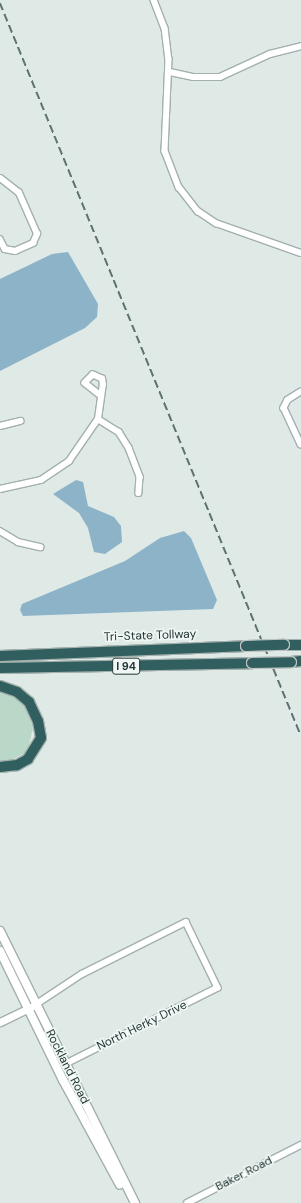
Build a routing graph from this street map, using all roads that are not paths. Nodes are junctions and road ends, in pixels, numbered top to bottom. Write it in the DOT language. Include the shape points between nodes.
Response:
graph roads {
  1 [pos="154,0"];
  2 [pos="301,46"];
  3 [pos="170,72"];
  4 [pos="0,178"];
  5 [pos="0,239"];
  6 [pos="301,253"];
  7 [pos="301,392"];
  8 [pos="99,394"];
  9 [pos="98,419"];
  10 [pos="20,421"];
  11 [pos="0,426"];
  12 [pos="301,444"];
  13 [pos="0,489"];
  14 [pos="139,493"];
  15 [pos="0,531"];
  16 [pos="40,547"];
  17 [pos="301,645"];
  18 [pos="0,656"];
  19 [pos="296,662"];
  20 [pos="0,668"];
  21 [pos="0,686"];
  22 [pos="0,767"];
  23 [pos="0,931"];
  24 [pos="0,950"];
  25 [pos="31,1006"];
  26 [pos="0,1022"];
  27 [pos="66,1064"];
  28 [pos="301,1145"];
  29 [pos="130,1203"];
  30 [pos="135,1203"];
  31 [pos="187,1203"];
  1 -- 3 [label="street" via="168,41"];
  2 -- 3 [label="street" via="278,51 220,76 193,77"];
  3 -- 6 [label="street" via="165,151 172,174 186,198 198,211 233,232"];
  4 -- 5 [label="street" via="19,193 37,234 33,243 15,251 5,249"];
  7 -- 12 [label="street" via="288,400 284,408"];
  8 -- 9 [label="street"];
  9 -- 13 [label="street" via="78,452 62,467 29,485"];
  9 -- 14 [label="street" via="119,432 130,448 140,477"];
  10 -- 11 [label="street"];
  15 -- 16 [label="street" via="18,542"];
  17 -- 18 [label="highway, Tri-State Tollway / I 94, bridge"];
  19 -- 20 [label="highway, I 94, bridge"];
  21 -- 22 [label="highway" via="17,692 29,702 38,721 41,738 34,753 23,763"];
  23 -- 25 [label="main road, Rockland Road"];
  24 -- 25 [label="main road, Rockland Road"];
  25 -- 26 [label="street"];
  25 -- 27 [label="main road, Rockland Road"];
  25 -- 27 [label="street, North Herky Drive" via="82,974 186,922 218,988"];
  25 -- 29 [label="main road, Rockland Road"];
  27 -- 30 [label="main road, Rockland Road"];
  28 -- 31 [label="street, Baker Road"];
}
